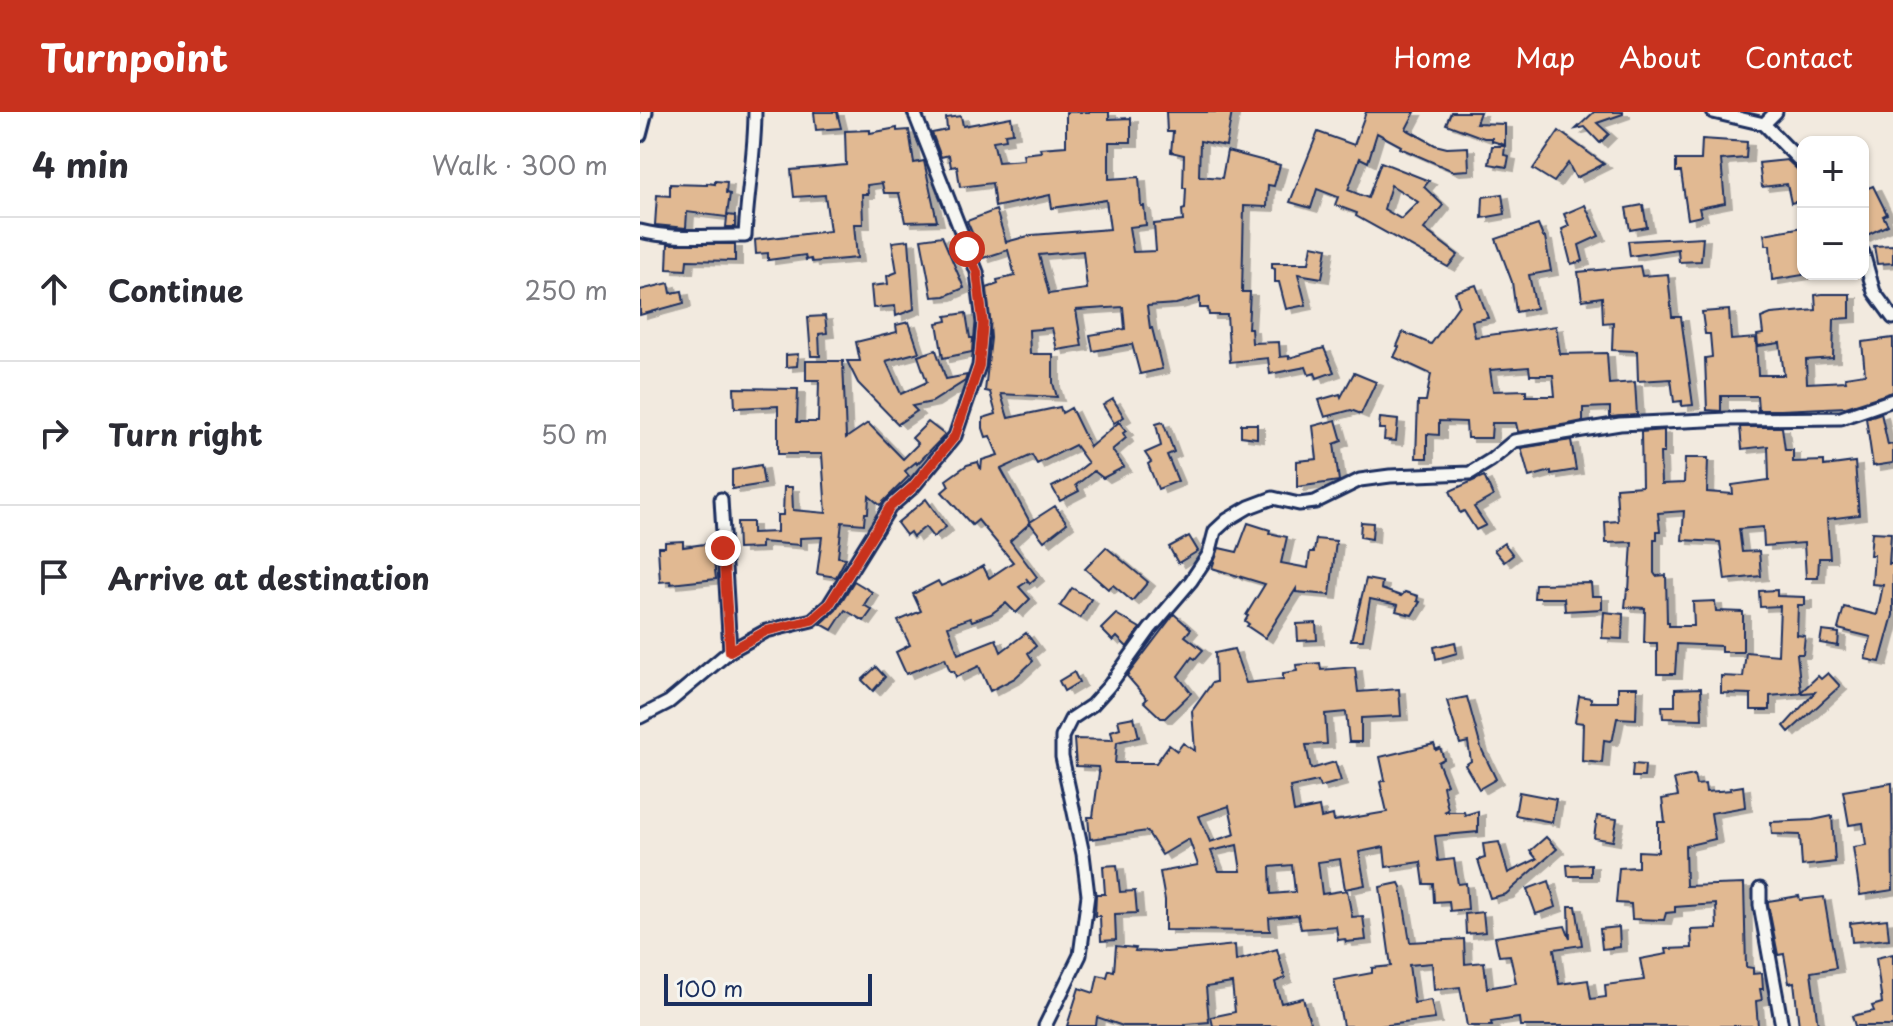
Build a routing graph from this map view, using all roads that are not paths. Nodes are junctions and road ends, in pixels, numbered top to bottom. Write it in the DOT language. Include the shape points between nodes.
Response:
graph roads {
  1 [pos="646,112"];
  2 [pos="755,112"];
  3 [pos="914,112"];
  4 [pos="1713,112"];
  5 [pos="1776,112"];
  6 [pos="1764,124"];
  7 [pos="640,135"];
  8 [pos="1797,158"];
  9 [pos="640,231"];
  10 [pos="1869,280"];
  11 [pos="1893,318"];
  12 [pos="1893,400"];
  13 [pos="721,499"];
  14 [pos="730,651"];
  15 [pos="640,717"];
  16 [pos="1760,889"];
  17 [pos="1045,1026"];
  18 [pos="1782,1026"];
  1 -- 7 [label="street"];
  2 -- 9 [label="street" via="745,236 682,238"];
  3 -- 14 [label="street" via="977,272 983,323 974,385 955,436 890,507 829,605 812,620 766,631"];
  4 -- 6 [label="street"];
  5 -- 6 [label="street"];
  6 -- 8 [label="street"];
  10 -- 11 [label="street"];
  12 -- 17 [label="street" via="1841,418 1620,424 1514,441 1470,473 1360,480 1315,502 1273,498 1227,520 1215,531 1209,554 1191,581 1109,686 1071,719 1062,737 1088,895 1080,955"];
  13 -- 14 [label="street"];
  14 -- 15 [label="street" via="669,702"];
  16 -- 18 [label="street"];
}
